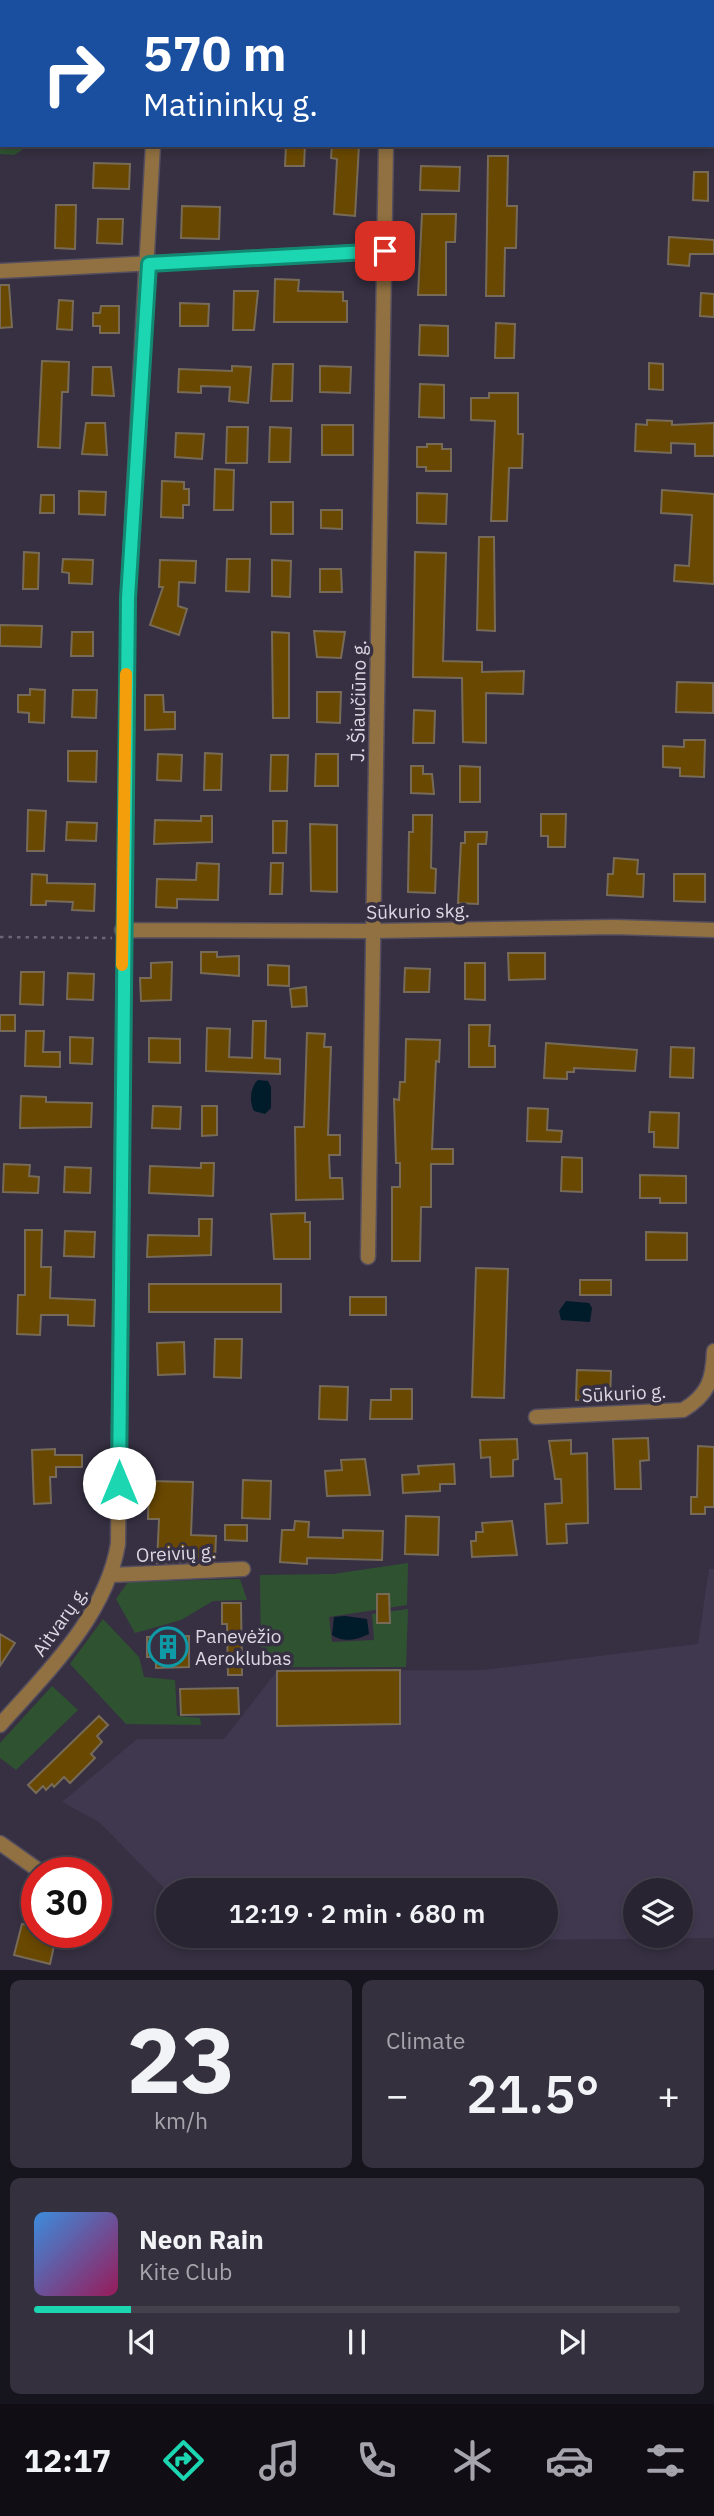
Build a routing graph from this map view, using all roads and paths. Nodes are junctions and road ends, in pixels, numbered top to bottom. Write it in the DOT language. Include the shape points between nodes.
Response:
graph roads {
  1 [pos="153,147"];
  2 [pos="386,147"];
  3 [pos="385,251"];
  4 [pos="149,264"];
  5 [pos="0,271"];
  6 [pos="714,930"];
  7 [pos="373,931"];
  8 [pos="122,934"];
  9 [pos="0,937"];
  10 [pos="368,1257"];
  11 [pos="714,1351"];
  12 [pos="537,1417"];
  13 [pos="243,1569"];
  14 [pos="112,1575"];
  15 [pos="0,1725"];
  16 [pos="0,1843"];
  17 [pos="21,1858"];
  1 -- 4 [label="street, Aitvarų g."];
  2 -- 3 [label="street, J. Šiaučiūno g."];
  3 -- 4 [label="street"];
  3 -- 7 [label="street, J. Šiaučiūno g."];
  4 -- 5 [label="street"];
  4 -- 8 [label="street, Aitvarų g." via="128,598"];
  6 -- 7 [label="street, Sūkurio skg."];
  7 -- 8 [label="street, Sūkurio skg."];
  7 -- 10 [label="street, J. Šiaučiūno g."];
  8 -- 9 [label="path"];
  8 -- 14 [label="street, Aitvarų g." via="118,1544"];
  11 -- 12 [label="street, Sūkurio g." via="708,1387 700,1400 682,1410"];
  13 -- 14 [label="street, Oreivių g."];
  14 -- 15 [label="street, Aitvarų g." via="55,1663"];
  16 -- 17 [label="street"];
}
